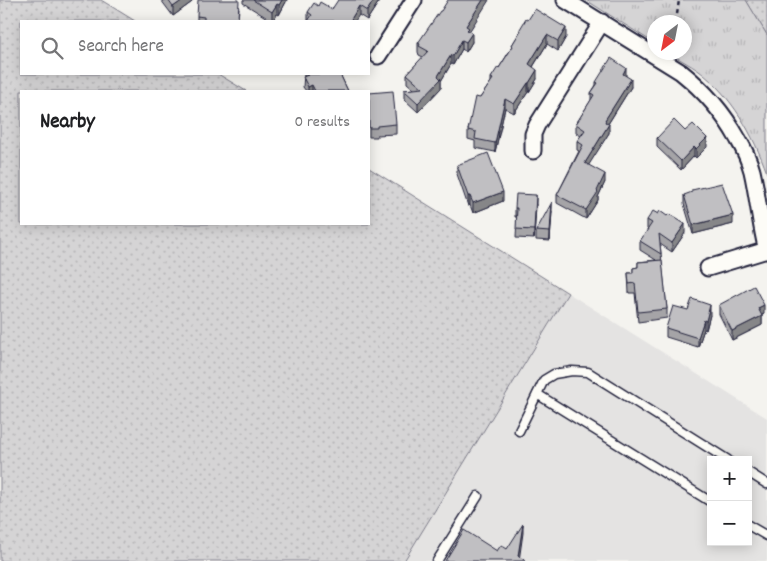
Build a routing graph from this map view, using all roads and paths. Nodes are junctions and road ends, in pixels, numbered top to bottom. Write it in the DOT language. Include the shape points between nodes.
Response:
graph roads {
  1 [pos="414,0"];
  2 [pos="565,0"];
  3 [pos="679,0"];
  4 [pos="677,15"];
  5 [pos="602,22"];
  6 [pos="378,56"];
  7 [pos="534,151"];
  8 [pos="767,250"];
  9 [pos="708,268"];
  10 [pos="537,394"];
  11 [pos="519,432"];
  12 [pos="722,456"];
  13 [pos="752,475"];
  14 [pos="767,484"];
  15 [pos="478,496"];
  16 [pos="709,501"];
  17 [pos="752,527"];
  18 [pos="767,536"];
  19 [pos="437,561"];
  1 -- 6 [label="street"];
  2 -- 5 [label="street"];
  3 -- 4 [label="path"];
  5 -- 7 [label="street" via="537,125 533,134"];
  5 -- 8 [label="street" via="681,72 712,100 726,119 746,153"];
  8 -- 9 [label="street"];
  10 -- 11 [label="lane"];
  10 -- 12 [label="lane" via="544,380 554,374 588,372"];
  10 -- 16 [label="lane"];
  13 -- 14 [label="lane"];
  15 -- 19 [label="lane"];
  17 -- 18 [label="lane"];
}
